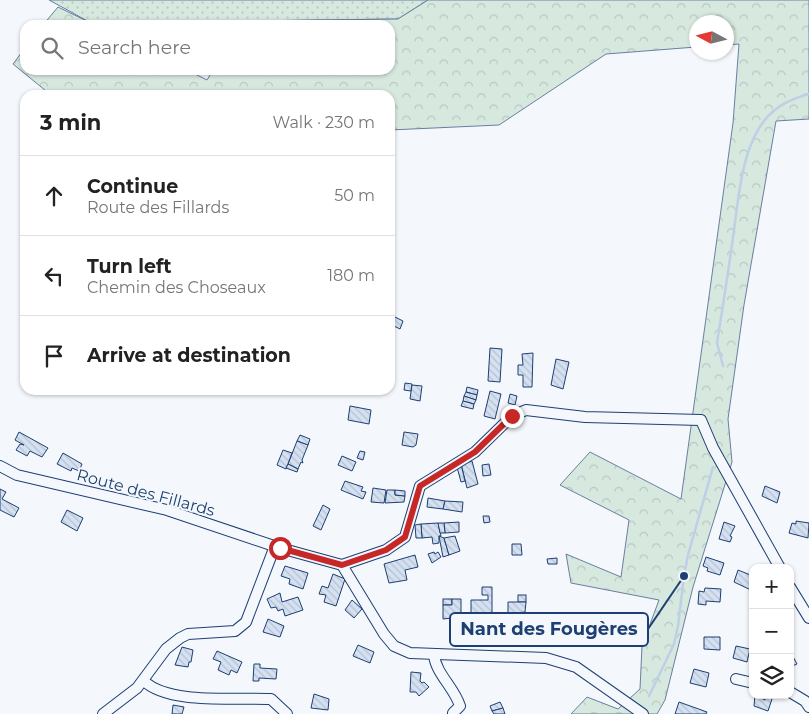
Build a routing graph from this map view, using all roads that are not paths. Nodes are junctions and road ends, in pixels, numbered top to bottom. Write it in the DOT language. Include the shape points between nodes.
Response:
graph roads {
  1 [pos="0,466"];
  2 [pos="275,546"];
  3 [pos="778,564"];
  4 [pos="342,565"];
  5 [pos="794,594"];
  6 [pos="809,618"];
  7 [pos="434,655"];
  8 [pos="736,679"];
  9 [pos="144,681"];
  10 [pos="749,682"];
  11 [pos="794,694"];
  12 [pos="809,708"];
  13 [pos="453,713"];
  14 [pos="103,714"];
  15 [pos="287,714"];
  16 [pos="643,714"];
  1 -- 2 [label="street, Route des Fillards" via="17,474 167,510"];
  2 -- 4 [label="street, Route des Fillards"];
  2 -- 9 [label="street" via="246,622 235,631 188,634 180,638 166,649"];
  3 -- 4 [label="street" via="713,448 702,420 585,417 526,410 512,416 475,452 420,486 405,537 386,550"];
  4 -- 7 [label="street" via="394,646 410,653"];
  5 -- 6 [label="street"];
  7 -- 13 [label="street" via="435,665 460,706"];
  7 -- 16 [label="street" via="549,659 576,667"];
  8 -- 10 [label="street"];
  9 -- 14 [label="street"];
  9 -- 15 [label="street" via="157,691 177,695 271,699"];
  11 -- 12 [label="street"];
}
